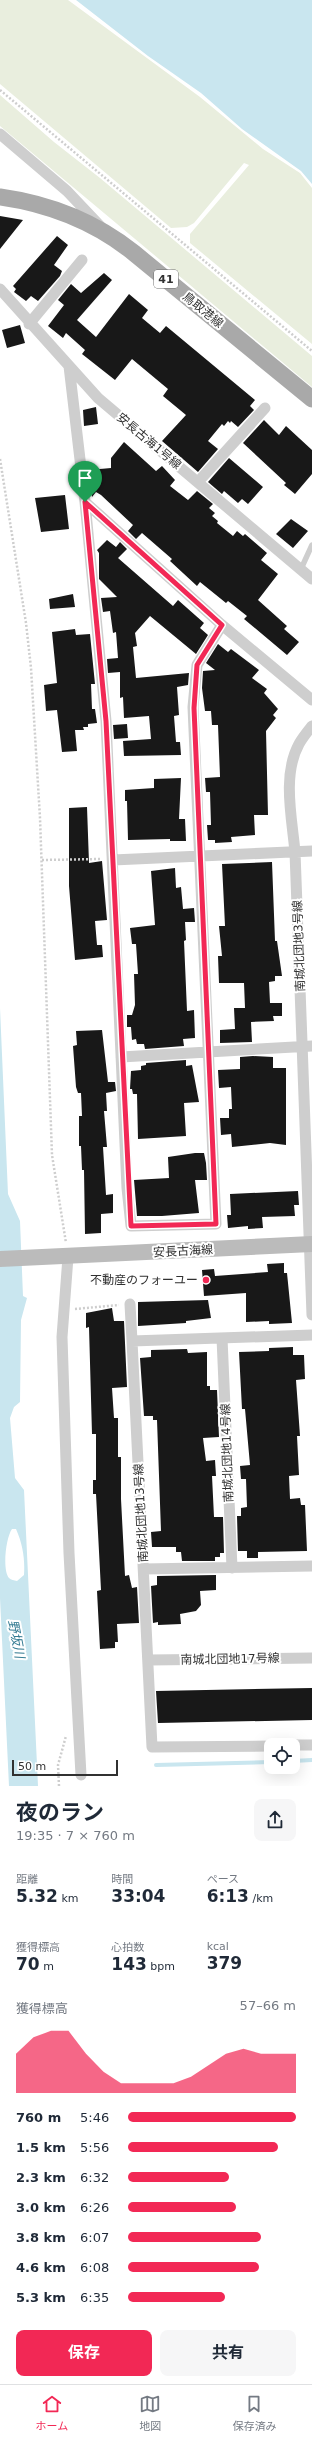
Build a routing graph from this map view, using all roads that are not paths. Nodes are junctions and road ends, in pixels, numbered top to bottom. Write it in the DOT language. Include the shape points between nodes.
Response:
graph roads {
  1 [pos="0,134"];
  2 [pos="0,197"];
  3 [pos="107,233"];
  4 [pos="82,260"];
  5 [pos="0,290"];
  6 [pos="29,324"];
  7 [pos="69,366"];
  8 [pos="312,399"];
  9 [pos="265,408"];
  10 [pos="198,482"];
  11 [pos="85,502"];
  12 [pos="312,545"];
  13 [pos="301,569"];
  14 [pos="312,579"];
  15 [pos="222,625"];
  16 [pos="312,700"];
  17 [pos="312,726"];
  18 [pos="312,851"];
  19 [pos="295,852"];
  20 [pos="200,856"];
  21 [pos="112,859"];
  22 [pos="308,1046"];
  23 [pos="210,1051"];
  24 [pos="121,1058"];
  25 [pos="310,1244"];
  26 [pos="61,1257"];
  27 [pos="0,1259"];
  28 [pos="130,1304"];
  29 [pos="312,1315"];
  30 [pos="312,1335"];
  31 [pos="222,1338"];
  32 [pos="132,1340"];
  33 [pos="312,1566"];
  34 [pos="232,1568"];
  35 [pos="144,1569"];
  36 [pos="312,1658"];
  37 [pos="148,1660"];
  38 [pos="300,1745"];
  39 [pos="312,1745"];
  40 [pos="264,1746"];
  41 [pos="81,1775"];
  1 -- 3 [label="street" via="67,191"];
  2 -- 3 [label="main road, 鳥取港線 / 41" via="50,207 79,218"];
  3 -- 8 [label="main road, 鳥取港線 / 41"];
  4 -- 6 [label="street"];
  5 -- 6 [label="street, 安長古海1号線"];
  6 -- 7 [label="street, 安長古海1号線"];
  7 -- 10 [label="street, 安長古海1号線" via="98,398"];
  7 -- 11 [label="street"];
  9 -- 10 [label="street"];
  10 -- 13 [label="street, 安長古海1号線"];
  11 -- 15 [label="street"];
  11 -- 21 [label="street" via="106,721"];
  12 -- 13 [label="lane"];
  13 -- 14 [label="street, 安長古海1号線"];
  15 -- 16 [label="street"];
  15 -- 20 [label="street" via="197,665 195,682"];
  17 -- 19 [label="street, 南城北団地3号線" via="299,744 292,769 290,792"];
  18 -- 19 [label="street"];
  19 -- 20 [label="street"];
  19 -- 22 [label="street, 南城北団地3号線"];
  20 -- 21 [label="street"];
  20 -- 23 [label="street"];
  21 -- 24 [label="street"];
  22 -- 23 [label="street"];
  22 -- 25 [label="street, 南城北団地3号線"];
  23 -- 24 [label="street"];
  23 -- 24 [label="street" via="216,1224 131,1226"];
  25 -- 26 [label="street, 安長古海線"];
  25 -- 29 [label="street, 南城北団地3号線"];
  26 -- 27 [label="street, 安長古海線"];
  26 -- 41 [label="street" via="70,1561"];
  28 -- 32 [label="street, 南城北団地13号線"];
  30 -- 31 [label="street"];
  31 -- 32 [label="street"];
  31 -- 34 [label="street, 南城北団地14号線"];
  32 -- 35 [label="street, 南城北団地13号線"];
  33 -- 34 [label="street"];
  34 -- 35 [label="street"];
  35 -- 37 [label="street, 南城北団地13号線"];
  36 -- 37 [label="street, 南城北団地17号線"];
  37 -- 40 [label="street, 南城北団地13号線" via="152,1747"];
  38 -- 39 [label="street"];
}
